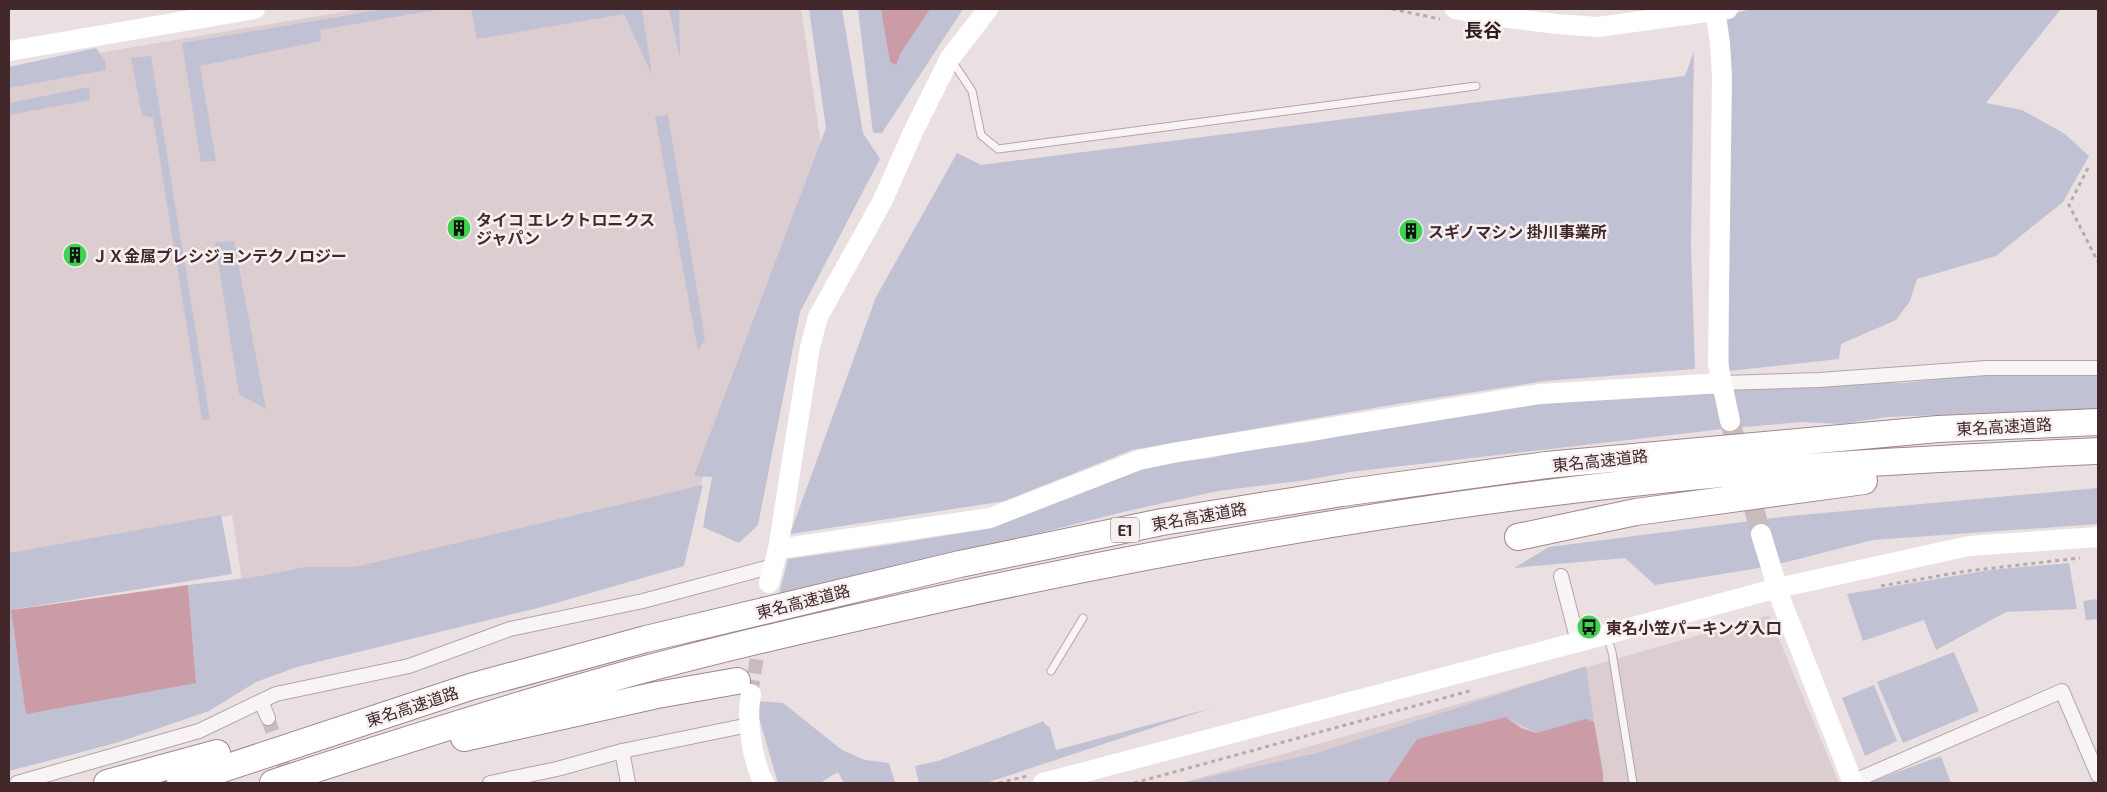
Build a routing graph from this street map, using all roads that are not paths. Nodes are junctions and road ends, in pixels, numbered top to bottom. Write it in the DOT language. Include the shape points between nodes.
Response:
graph roads {
  1 [pos="255,9"];
  2 [pos="988,9"];
  3 [pos="1720,10"];
  4 [pos="1452,15"];
  5 [pos="9,51"];
  6 [pos="950,58"];
  7 [pos="1476,86"];
  8 [pos="2098,368"];
  9 [pos="1722,383"];
  10 [pos="1730,421"];
  11 [pos="2098,422"];
  12 [pos="2098,452"];
  13 [pos="1761,534"];
  14 [pos="1518,537"];
  15 [pos="2098,537"];
  16 [pos="773,566"];
  17 [pos="1561,576"];
  18 [pos="1778,588"];
  19 [pos="1083,618"];
  20 [pos="1607,635"];
  21 [pos="1578,642"];
  22 [pos="1051,671"];
  23 [pos="744,687"];
  24 [pos="470,688"];
  25 [pos="261,700"];
  26 [pos="268,718"];
  27 [pos="749,725"];
  28 [pos="622,751"];
  29 [pos="302,774"];
  30 [pos="2098,774"];
  31 [pos="17,783"];
  32 [pos="107,783"];
  33 [pos="180,783"];
  34 [pos="273,783"];
  35 [pos="490,783"];
  36 [pos="628,783"];
  37 [pos="764,783"];
  38 [pos="1043,783"];
  39 [pos="1633,783"];
  40 [pos="1852,783"];
  1 -- 5 [label="street"];
  2 -- 6 [label="street"];
  3 -- 4 [label="street" via="1598,27"];
  3 -- 9 [label="street" via="1718,364"];
  6 -- 7 [label="lane" via="972,91 981,135 998,149"];
  6 -- 16 [label="street" via="882,202 818,317 810,346"];
  8 -- 9 [label="street" via="1986,368 1819,380"];
  9 -- 10 [label="street"];
  9 -- 16 [label="street" via="1540,394 1178,452 1138,460 990,518"];
  11 -- 24 [label="highway, 東名高速道路 / E1" via="1938,429 1669,452 1332,494 1162,522 960,564 655,637"];
  12 -- 14 [label="highway" via="1656,509"];
  12 -- 29 [label="highway, 東名高速道路 / E1" via="1661,480 1388,515 1242,538 819,626 616,677"];
  13 -- 18 [label="street"];
  15 -- 18 [label="street" via="1969,546"];
  16 -- 25 [label="street" via="643,600 510,629 409,666"];
  17 -- 21 [label="street"];
  18 -- 20 [label="street"];
  18 -- 40 [label="street"];
  19 -- 22 [label="lane"];
  20 -- 21 [label="street"];
  20 -- 39 [label="lane"];
  21 -- 38 [label="street"];
  23 -- 27 [label="street"];
  23 -- 29 [label="highway" via="657,695"];
  24 -- 32 [label="highway" via="370,709"];
  24 -- 33 [label="highway, 東名高速道路 / E1"];
  25 -- 26 [label="street"];
  25 -- 31 [label="street" via="199,731"];
  27 -- 28 [label="street"];
  27 -- 37 [label="street"];
  28 -- 35 [label="street"];
  28 -- 36 [label="street"];
  29 -- 34 [label="highway, 東名高速道路 / E1"];
  30 -- 40 [label="street" via="2062,691"];
}
